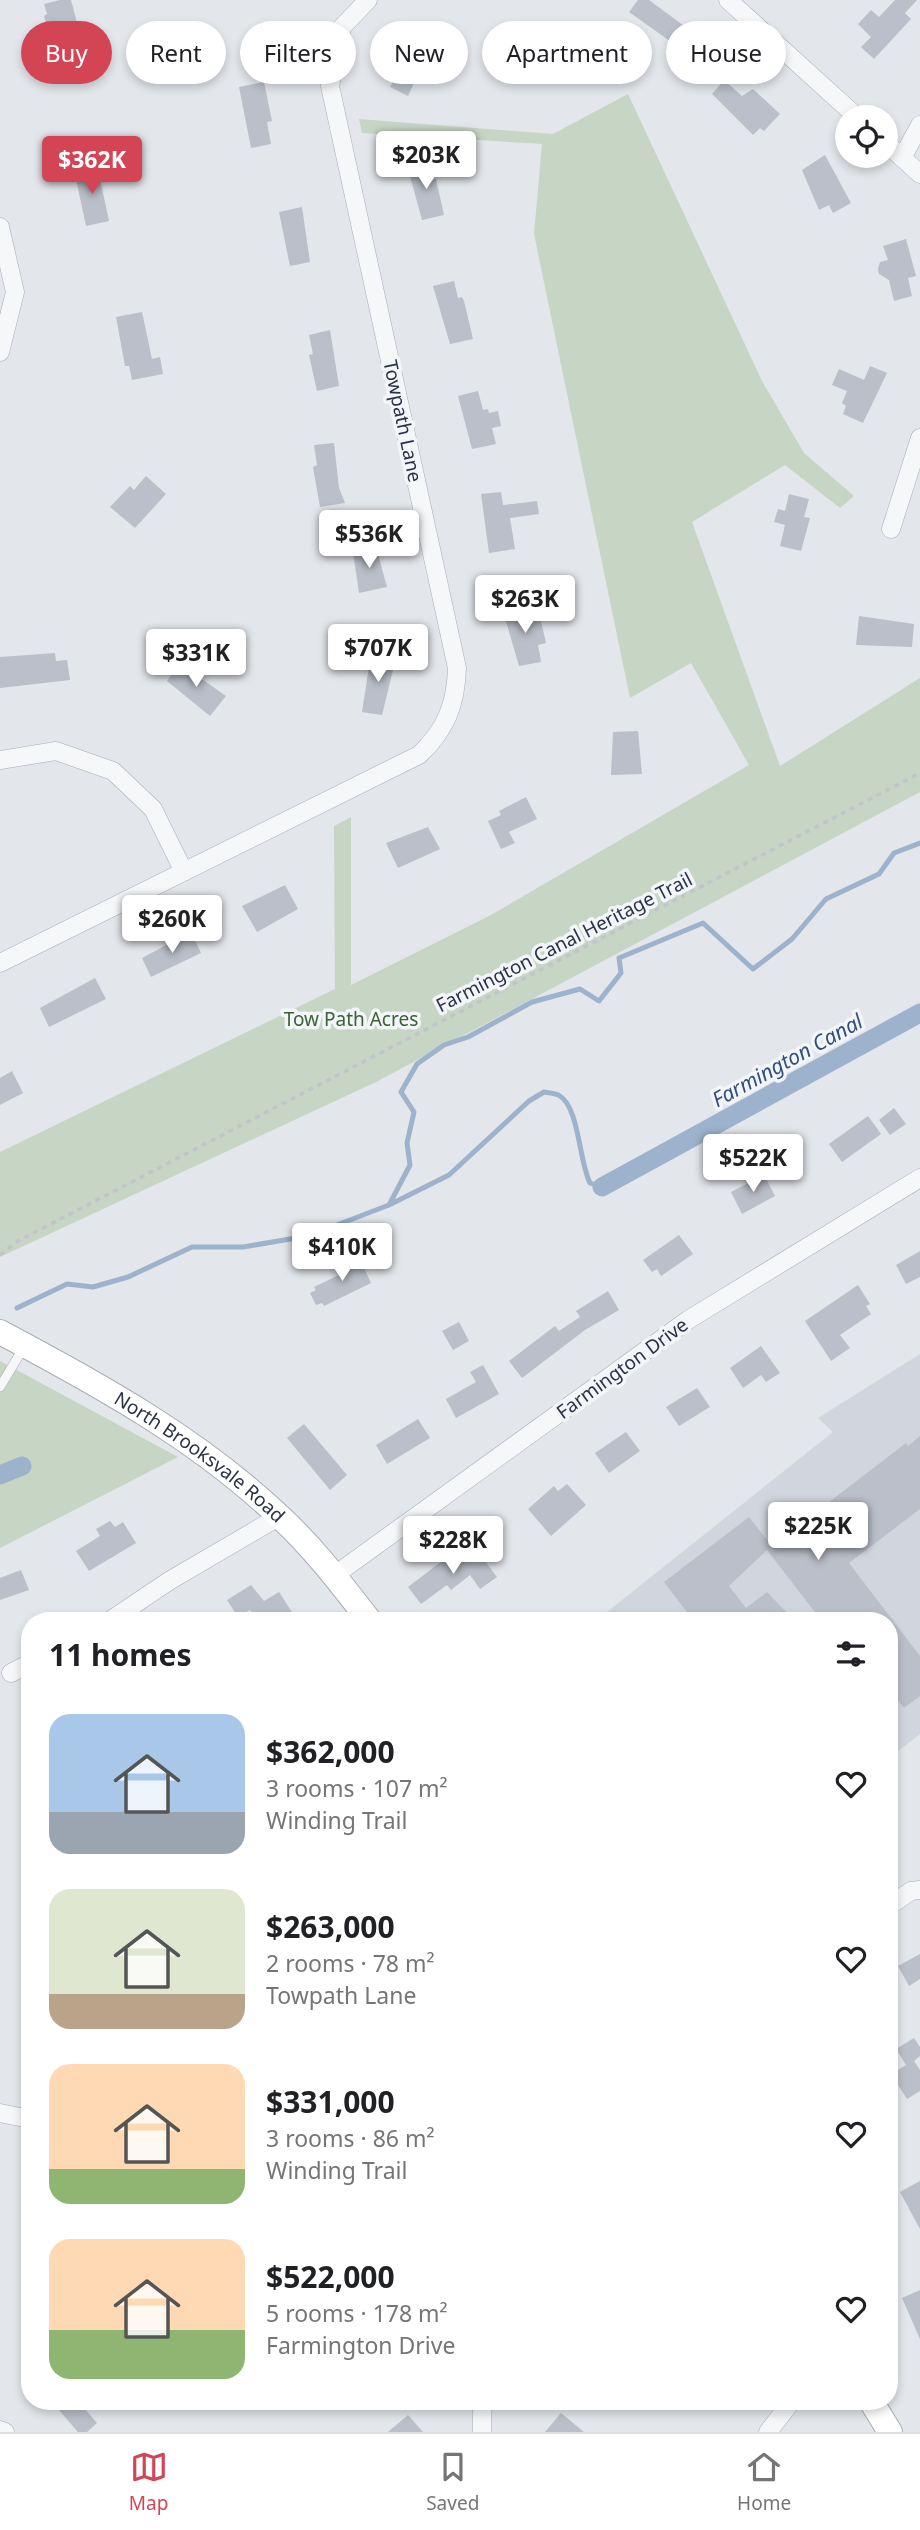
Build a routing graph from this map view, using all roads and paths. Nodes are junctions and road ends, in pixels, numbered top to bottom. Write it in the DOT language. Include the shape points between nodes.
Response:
graph roads {
  1 [pos="368,0"];
  2 [pos="728,0"];
  3 [pos="844,105"];
  4 [pos="920,125"];
  5 [pos="898,154"];
  6 [pos="902,158"];
  7 [pos="920,174"];
  8 [pos="0,227"];
  9 [pos="0,352"];
  10 [pos="920,438"];
  11 [pos="891,529"];
  12 [pos="0,760"];
  13 [pos="920,774"];
  14 [pos="184,872"];
  15 [pos="0,963"];
  16 [pos="920,1178"];
  17 [pos="0,1255"];
  18 [pos="0,1332"];
  19 [pos="25,1346"];
  20 [pos="0,1387"];
  21 [pos="280,1516"];
  22 [pos="335,1575"];
  23 [pos="123,1612"];
  24 [pos="363,1612"];
  25 [pos="21,1668"];
  26 [pos="10,1673"];
  27 [pos="920,1890"];
  28 [pos="898,1900"];
  29 [pos="0,2113"];
  30 [pos="21,2117"];
  31 [pos="482,2410"];
  32 [pos="785,2410"];
  33 [pos="877,2410"];
  34 [pos="482,2432"];
  35 [pos="768,2432"];
  36 [pos="890,2432"];
  1 -- 14 [label="street, Towpath Lane" via="342,27 330,86 457,668 456,695 442,730 419,755"];
  2 -- 3 [label="street"];
  4 -- 6 [label="street"];
  5 -- 6 [label="street"];
  6 -- 7 [label="street"];
  8 -- 9 [label="street" via="15,292"];
  10 -- 11 [label="street"];
  12 -- 14 [label="street" via="56,751 113,771 153,809"];
  13 -- 17 [label="path, Farmington Canal Heritage Trail" via="18,1241"];
  14 -- 15 [label="street, Towpath Lane"];
  16 -- 22 [label="street, Farmington Drive" via="688,1320"];
  18 -- 19 [label="main road, North Brooksvale Road"];
  19 -- 20 [label="lane"];
  19 -- 21 [label="main road, North Brooksvale Road" via="185,1440"];
  21 -- 22 [label="main road, North Brooksvale Road"];
  21 -- 23 [label="street"];
  22 -- 24 [label="main road, North Brooksvale Road"];
  25 -- 26 [label="street"];
  27 -- 28 [label="street"];
  29 -- 30 [label="street"];
  31 -- 34 [label="street"];
  32 -- 35 [label="street"];
  33 -- 36 [label="main road"];
}
